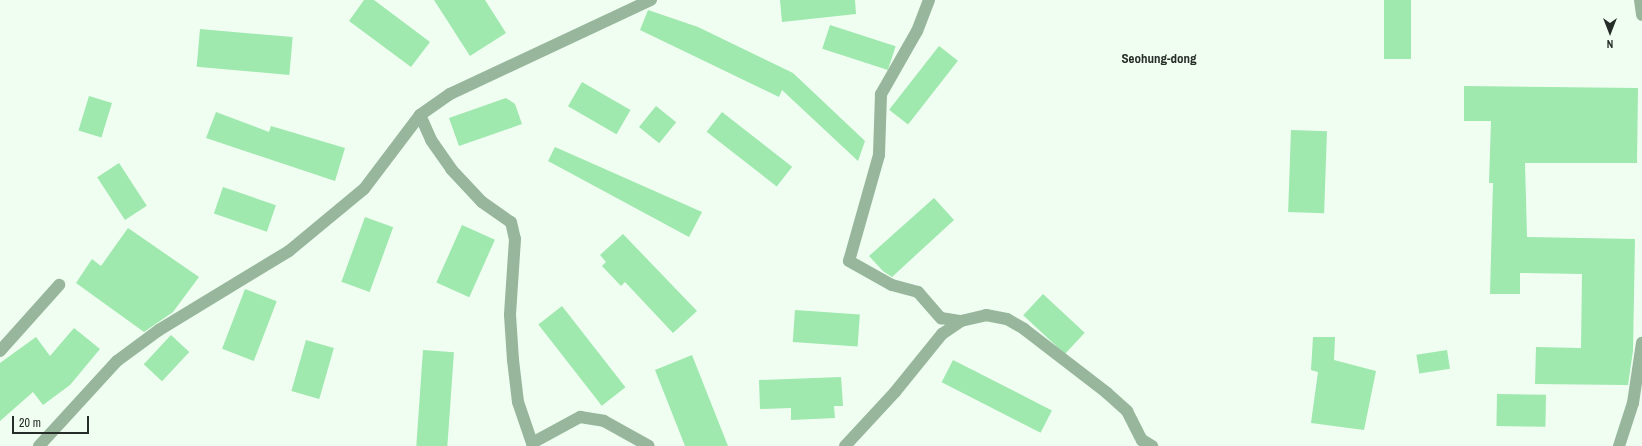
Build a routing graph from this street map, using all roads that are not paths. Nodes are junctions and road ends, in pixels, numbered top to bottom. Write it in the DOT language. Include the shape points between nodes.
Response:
graph roads {
  1 [pos="651,0"];
  2 [pos="929,0"];
  3 [pos="1640,0"];
  4 [pos="1642,15"];
  5 [pos="420,115"];
  6 [pos="60,285"];
  7 [pos="961,321"];
  8 [pos="1642,343"];
  9 [pos="0,351"];
  10 [pos="39,446"];
  11 [pos="649,446"];
  12 [pos="845,446"];
  13 [pos="1152,446"];
  14 [pos="1619,446"];
  1 -- 5 [label="street" via="450,94"];
  2 -- 7 [label="street" via="917,31 881,94 879,155 849,261 892,285 918,292 941,318"];
  3 -- 4 [label="street"];
  5 -- 10 [label="street" via="364,189 289,251 159,330 117,361"];
  5 -- 11 [label="street" via="431,140 451,169 482,202 511,222 515,239 510,315 513,360 518,402 532,443 580,417 604,421"];
  6 -- 9 [label="street"];
  7 -- 12 [label="street" via="942,334 895,392"];
  7 -- 13 [label="street" via="986,315 1007,319 1024,329 1127,411 1142,440"];
  8 -- 14 [label="street" via="1633,403"];
}
